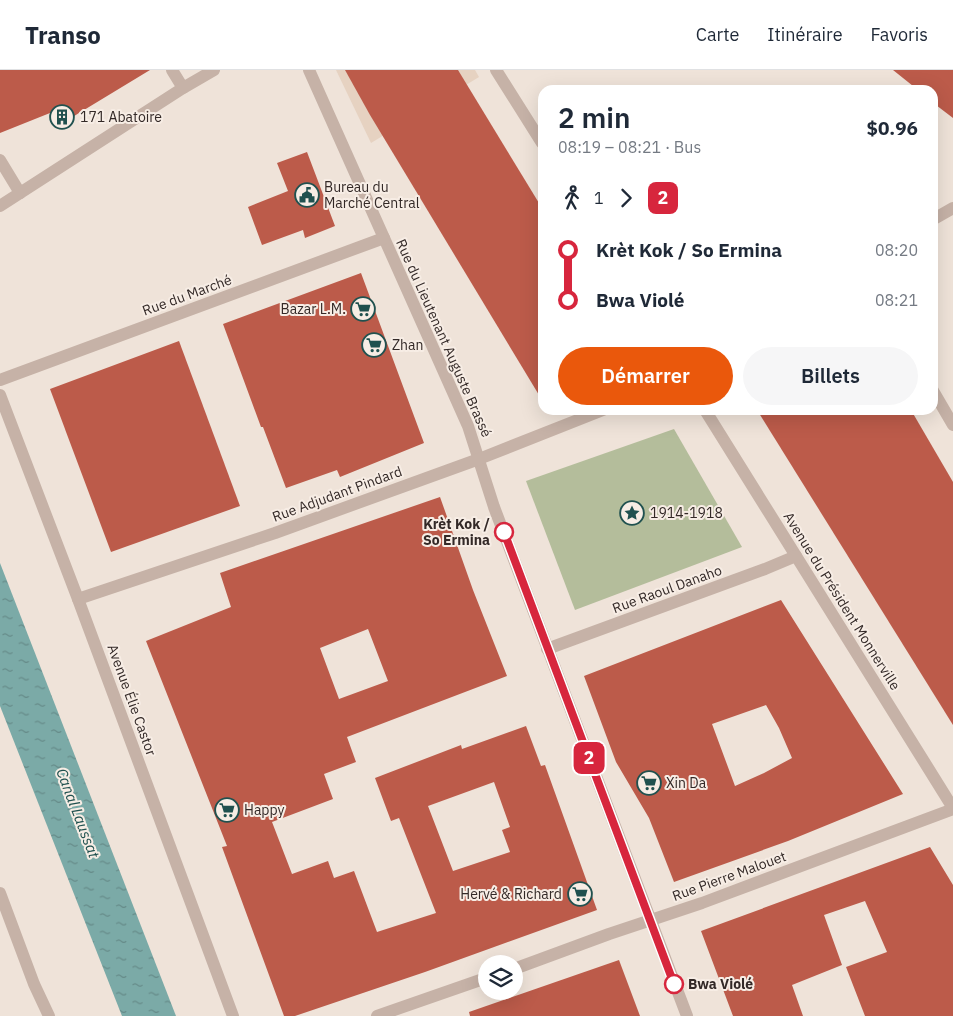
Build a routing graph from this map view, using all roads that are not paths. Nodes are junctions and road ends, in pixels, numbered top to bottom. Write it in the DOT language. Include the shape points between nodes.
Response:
graph roads {
  1 [pos="172,70"];
  2 [pos="214,70"];
  3 [pos="309,70"];
  4 [pos="496,70"];
  5 [pos="183,88"];
  6 [pos="538,137"];
  7 [pos="0,160"];
  8 [pos="20,193"];
  9 [pos="0,206"];
  10 [pos="953,208"];
  11 [pos="938,217"];
  12 [pos="384,238"];
  13 [pos="0,380"];
  14 [pos="0,396"];
  15 [pos="938,399"];
  16 [pos="591,415"];
  17 [pos="708,415"];
  18 [pos="953,425"];
  19 [pos="479,459"];
  20 [pos="796,556"];
  21 [pos="78,599"];
  22 [pos="547,649"];
  23 [pos="953,809"];
  24 [pos="0,893"];
  25 [pos="651,920"];
  26 [pos="523,966"];
  27 [pos="478,981"];
  28 [pos="49,1016"];
  29 [pos="234,1016"];
  30 [pos="377,1016"];
  31 [pos="687,1016"];
  1 -- 5 [label="street"];
  2 -- 5 [label="street"];
  3 -- 12 [label="street, Rue du Lieutenant Auguste Brassé"];
  4 -- 6 [label="street"];
  5 -- 8 [label="street"];
  7 -- 8 [label="street"];
  8 -- 9 [label="street"];
  10 -- 11 [label="street"];
  12 -- 13 [label="street, Rue du Marché"];
  12 -- 19 [label="street, Rue du Lieutenant Auguste Brassé" via="468,426"];
  14 -- 21 [label="street, Avenue Élie Castor"];
  15 -- 18 [label="street"];
  16 -- 19 [label="street, Rue Adjudant Pindard"];
  17 -- 20 [label="street, Avenue du Président Monnerville"];
  19 -- 21 [label="street, Rue Adjudant Pindard" via="275,533"];
  19 -- 22 [label="street, Rue du Lieutenant Auguste Brassé"];
  20 -- 22 [label="street, Rue Raoul Danaho"];
  20 -- 23 [label="street, Avenue du Président Monnerville"];
  21 -- 29 [label="street, Avenue Élie Castor"];
  22 -- 25 [label="street, Rue du Lieutenant Auguste Brassé"];
  23 -- 25 [label="street, Rue Pierre Malouet"];
  24 -- 28 [label="street"];
  25 -- 26 [label="street, Rue Pierre Malouet"];
  25 -- 31 [label="street, Rue du Lieutenant Auguste Brassé"];
  27 -- 30 [label="street"];
}
